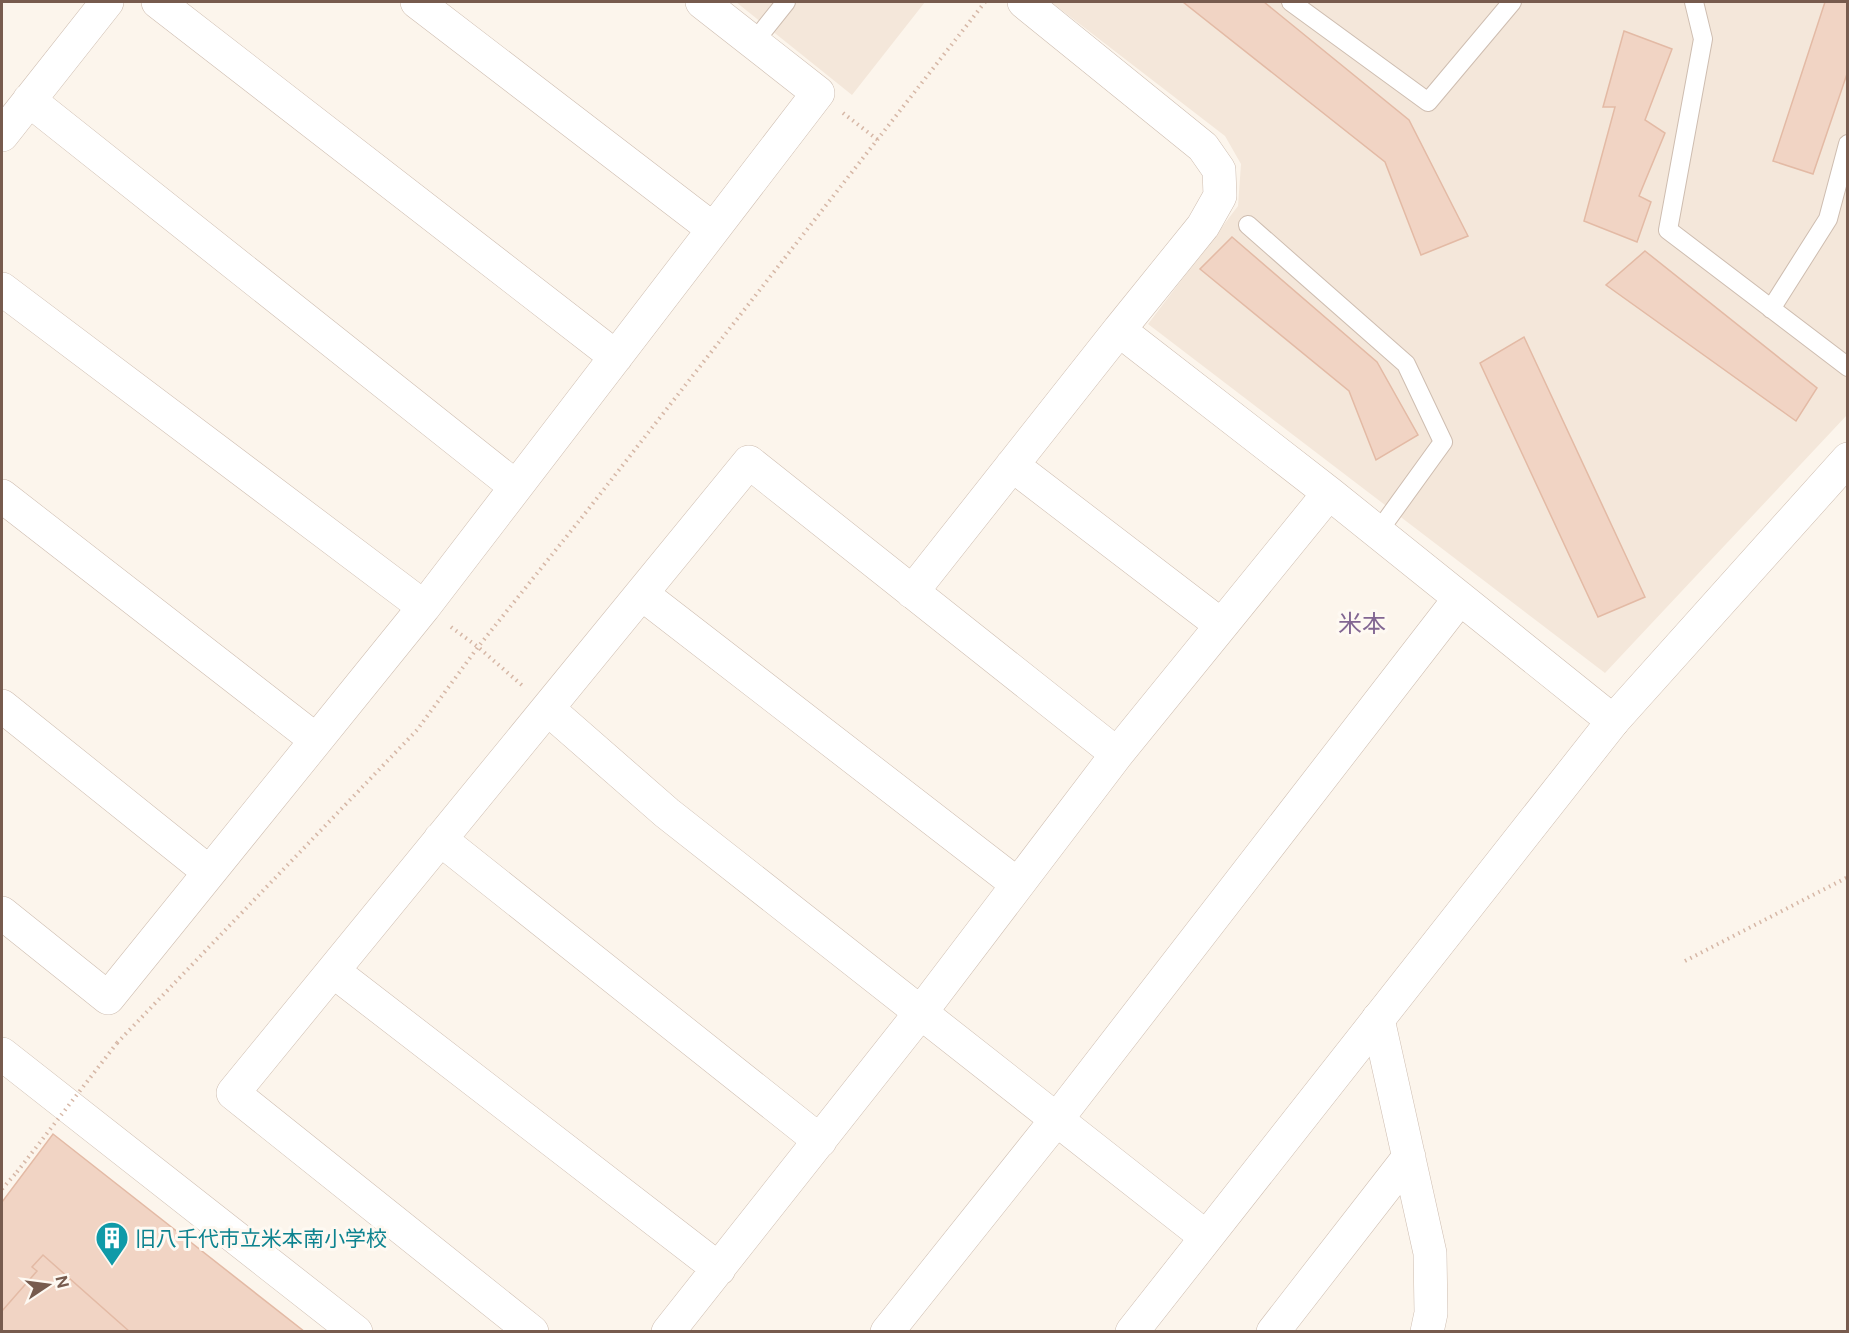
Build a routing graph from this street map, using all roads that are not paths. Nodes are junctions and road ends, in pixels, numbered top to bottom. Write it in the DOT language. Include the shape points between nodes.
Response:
graph roads {
  1 [pos="107,2"];
  2 [pos="158,2"];
  3 [pos="417,2"];
  4 [pos="702,2"];
  5 [pos="786,2"];
  6 [pos="1024,2"];
  7 [pos="1291,2"];
  8 [pos="1512,2"];
  9 [pos="1694,2"];
  10 [pos="754,42"];
  11 [pos="29,100"];
  12 [pos="2,135"];
  13 [pos="1848,144"];
  14 [pos="1248,225"];
  15 [pos="713,229"];
  16 [pos="2,289"];
  17 [pos="1771,309"];
  18 [pos="1119,330"];
  19 [pos="616,357"];
  20 [pos="1848,367"];
  21 [pos="1848,459"];
  22 [pos="1012,465"];
  23 [pos="516,487"];
  24 [pos="1329,493"];
  25 [pos="2,496"];
  26 [pos="1378,532"];
  27 [pos="912,592"];
  28 [pos="642,594"];
  29 [pos="1460,598"];
  30 [pos="424,607"];
  31 [pos="1221,625"];
  32 [pos="2,706"];
  33 [pos="548,709"];
  34 [pos="1613,721"];
  35 [pos="316,740"];
  36 [pos="1117,754"];
  37 [pos="441,839"];
  38 [pos="209,872"];
  39 [pos="1017,884"];
  40 [pos="2,913"];
  41 [pos="333,971"];
  42 [pos="921,1012"];
  43 [pos="1378,1019"];
  44 [pos="2,1054"];
  45 [pos="1057,1119"];
  46 [pos="820,1141"];
  47 [pos="1409,1157"];
  48 [pos="1206,1237"];
  49 [pos="719,1269"];
  50 [pos="356,1332"];
  51 [pos="532,1332"];
  52 [pos="668,1332"];
  53 [pos="887,1332"];
  54 [pos="1132,1332"];
  55 [pos="1273,1332"];
  56 [pos="1427,1332"];
  1 -- 11 [label="street"];
  2 -- 19 [label="street"];
  3 -- 15 [label="street"];
  4 -- 10 [label="street"];
  5 -- 10 [label="lane"];
  6 -- 18 [label="street" via="1203,147 1218,170 1220,196 1203,226"];
  7 -- 8 [label="lane" via="1428,102"];
  9 -- 17 [label="lane" via="1703,39 1668,231"];
  10 -- 15 [label="street" via="818,93"];
  11 -- 12 [label="street"];
  11 -- 23 [label="street"];
  13 -- 17 [label="lane" via="1828,219"];
  14 -- 26 [label="lane" via="1406,364 1443,442"];
  15 -- 19 [label="street"];
  16 -- 30 [label="street"];
  17 -- 20 [label="lane"];
  18 -- 22 [label="street"];
  18 -- 24 [label="street"];
  19 -- 23 [label="street"];
  21 -- 34 [label="street"];
  22 -- 27 [label="street"];
  22 -- 31 [label="street"];
  23 -- 30 [label="street"];
  24 -- 26 [label="street"];
  24 -- 31 [label="street"];
  25 -- 35 [label="street"];
  26 -- 29 [label="street"];
  27 -- 28 [label="street" via="749,462"];
  27 -- 36 [label="street"];
  28 -- 33 [label="street"];
  28 -- 39 [label="street"];
  29 -- 34 [label="street"];
  29 -- 45 [label="street"];
  30 -- 35 [label="street"];
  31 -- 36 [label="street"];
  32 -- 38 [label="street"];
  33 -- 37 [label="street"];
  33 -- 42 [label="street" via="667,813"];
  34 -- 43 [label="street"];
  35 -- 38 [label="street"];
  36 -- 39 [label="street"];
  37 -- 41 [label="street"];
  37 -- 46 [label="street"];
  38 -- 40 [label="street" via="108,998"];
  39 -- 42 [label="street"];
  41 -- 49 [label="street"];
  41 -- 51 [label="street" via="233,1093"];
  42 -- 45 [label="street"];
  42 -- 46 [label="street"];
  43 -- 47 [label="street"];
  43 -- 48 [label="street"];
  44 -- 50 [label="street"];
  45 -- 48 [label="street"];
  45 -- 53 [label="street"];
  46 -- 49 [label="street"];
  47 -- 55 [label="street"];
  47 -- 56 [label="street" via="1430,1253 1431,1313"];
  48 -- 54 [label="street"];
  49 -- 52 [label="street"];
}
